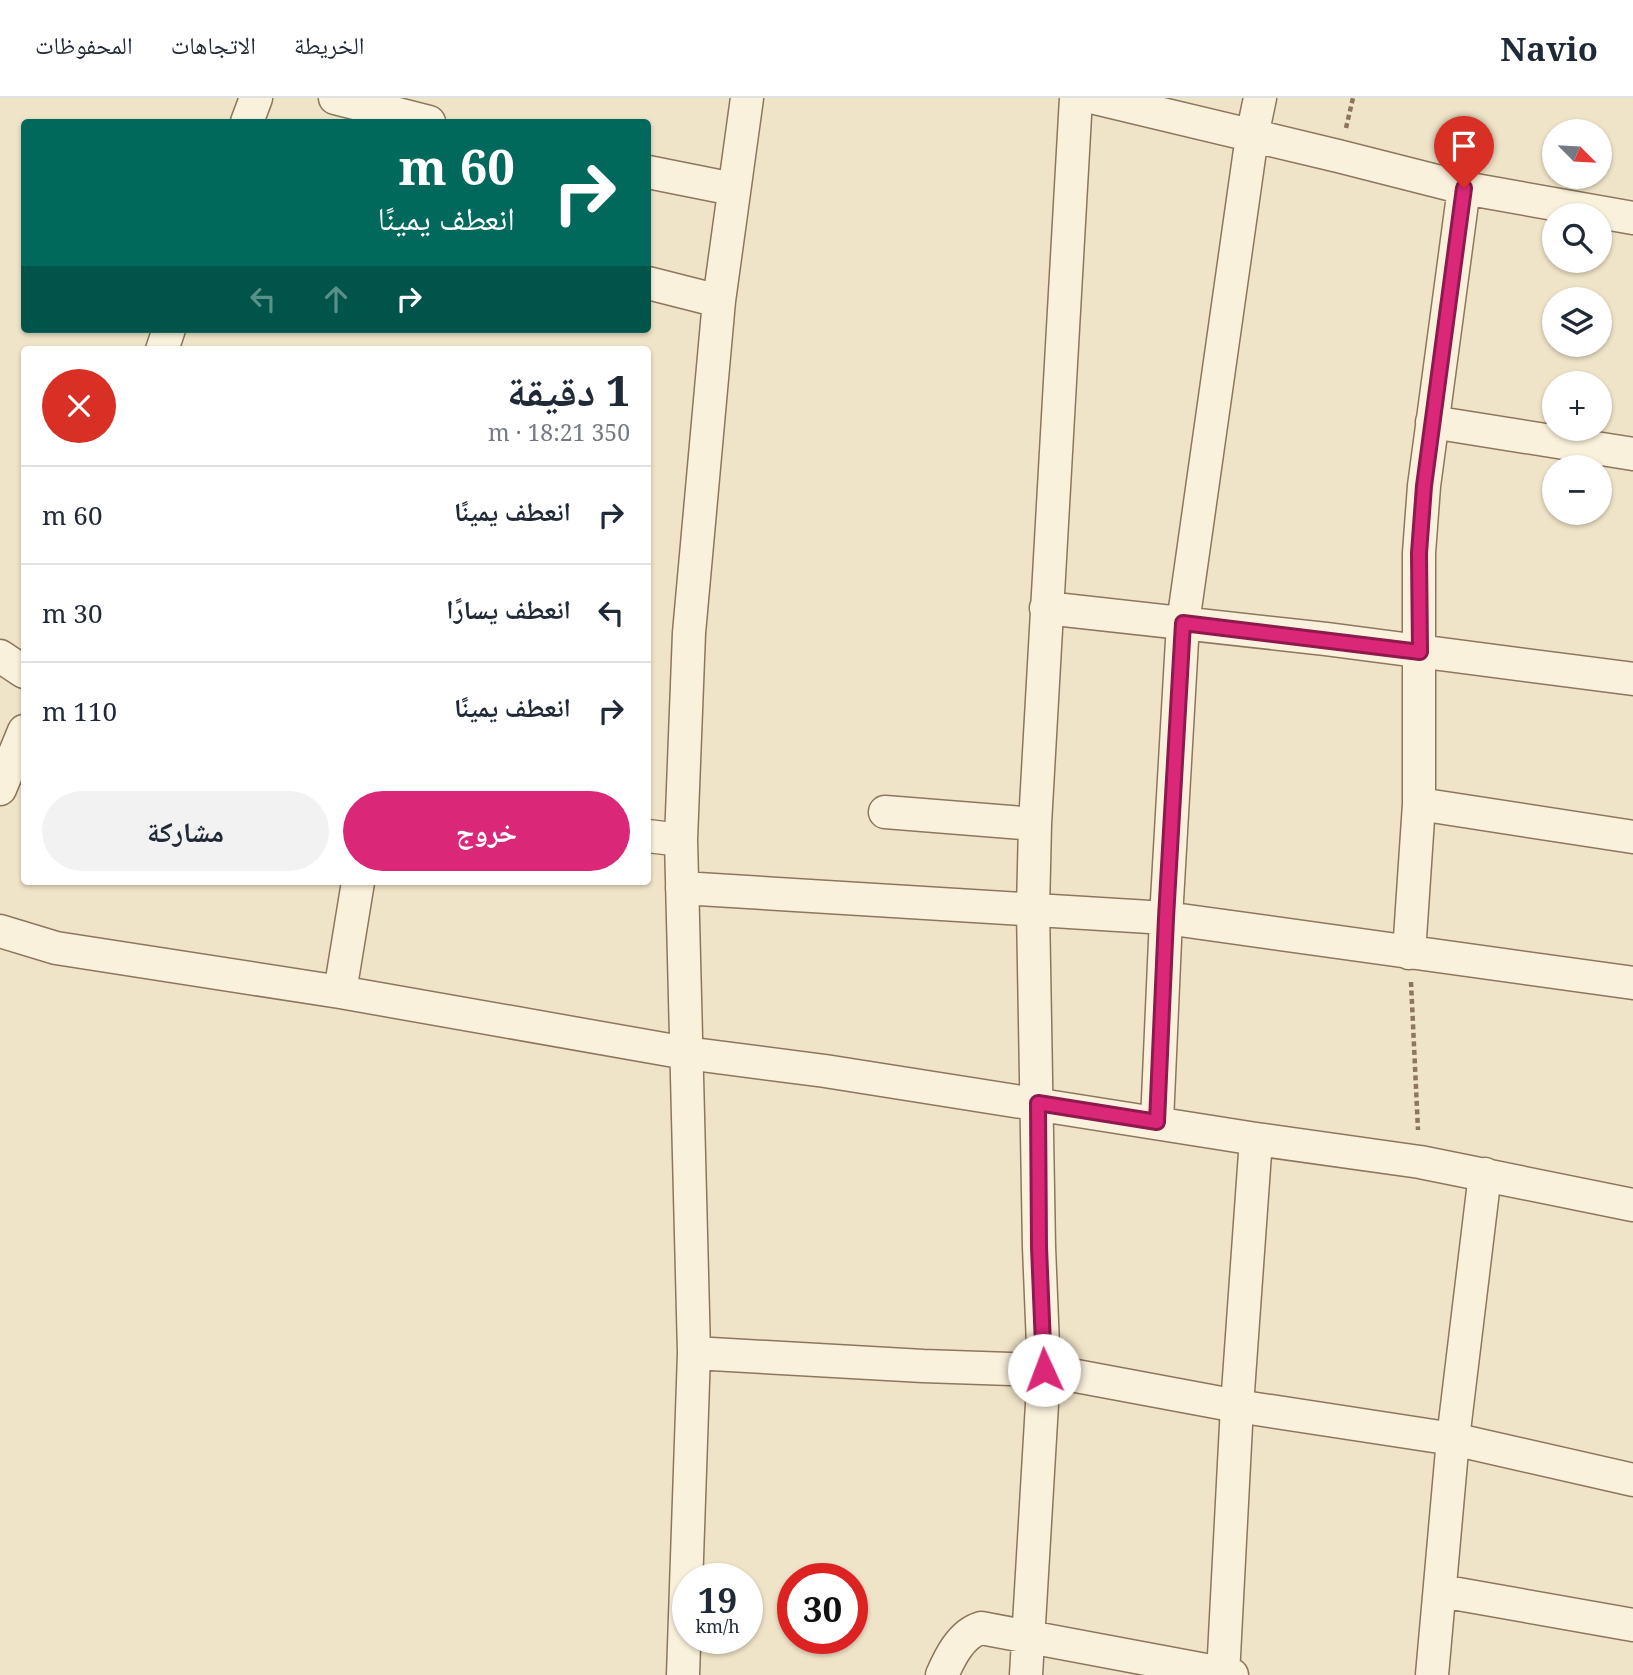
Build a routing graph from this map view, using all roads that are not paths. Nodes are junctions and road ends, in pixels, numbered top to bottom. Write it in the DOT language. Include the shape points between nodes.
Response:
graph roads {
  1 [pos="256,98"];
  2 [pos="335,98"];
  3 [pos="747,98"];
  4 [pos="1076,98"];
  5 [pos="1095,98"];
  6 [pos="1260,98"];
  7 [pos="248,119"];
  8 [pos="417,119"];
  9 [pos="1251,136"];
  10 [pos="651,173"];
  11 [pos="1464,188"];
  12 [pos="733,189"];
  13 [pos="1633,218"];
  14 [pos="651,283"];
  15 [pos="719,301"];
  16 [pos="1432,422"];
  17 [pos="1633,454"];
  18 [pos="1046,608"];
  19 [pos="1183,623"];
  20 [pos="1420,652"];
  21 [pos="0,656"];
  22 [pos="21,670"];
  23 [pos="1633,679"];
  24 [pos="21,737"];
  25 [pos="0,789"];
  26 [pos="1419,804"];
  27 [pos="885,812"];
  28 [pos="1035,824"];
  29 [pos="651,836"];
  30 [pos="1633,837"];
  31 [pos="681,840"];
  32 [pos="358,885"];
  33 [pos="682,888"];
  34 [pos="1033,909"];
  35 [pos="1166,918"];
  36 [pos="0,930"];
  37 [pos="1409,953"];
  38 [pos="1633,983"];
  39 [pos="340,992"];
  40 [pos="686,1054"];
  41 [pos="1038,1103"];
  42 [pos="1157,1122"];
  43 [pos="1256,1139"];
  44 [pos="1485,1174"];
  45 [pos="1633,1205"];
  46 [pos="694,1353"];
  47 [pos="1044,1370"];
  48 [pos="1237,1406"];
  49 [pos="1454,1439"];
  50 [pos="1633,1480"];
  51 [pos="1441,1591"];
  52 [pos="1633,1625"];
  53 [pos="1029,1637"];
  54 [pos="1226,1674"];
  55 [pos="683,1675"];
  56 [pos="942,1675"];
  57 [pos="1026,1675"];
  58 [pos="1432,1675"];
  1 -- 7 [label="street"];
  2 -- 8 [label="street"];
  3 -- 12 [label="street"];
  4 -- 18 [label="street"];
  5 -- 9 [label="street"];
  6 -- 9 [label="street"];
  9 -- 11 [label="street"];
  9 -- 19 [label="street"];
  10 -- 12 [label="street"];
  11 -- 13 [label="street"];
  11 -- 16 [label="street"];
  12 -- 15 [label="street"];
  14 -- 15 [label="street"];
  15 -- 31 [label="street" via="689,633"];
  16 -- 17 [label="street"];
  16 -- 20 [label="street" via="1419,553"];
  18 -- 19 [label="street"];
  18 -- 28 [label="street"];
  19 -- 20 [label="street"];
  19 -- 35 [label="street"];
  20 -- 23 [label="street"];
  20 -- 26 [label="street"];
  21 -- 22 [label="street"];
  24 -- 25 [label="street"];
  26 -- 30 [label="street"];
  26 -- 37 [label="street"];
  27 -- 28 [label="street"];
  28 -- 34 [label="street"];
  29 -- 31 [label="street"];
  31 -- 33 [label="street"];
  32 -- 39 [label="street"];
  33 -- 34 [label="street"];
  33 -- 40 [label="street"];
  34 -- 35 [label="street"];
  34 -- 41 [label="street"];
  35 -- 37 [label="street"];
  35 -- 42 [label="street"];
  36 -- 39 [label="street" via="56,948"];
  37 -- 38 [label="street"];
  39 -- 40 [label="street"];
  40 -- 41 [label="street"];
  40 -- 46 [label="street"];
  41 -- 42 [label="street"];
  41 -- 47 [label="street"];
  42 -- 43 [label="street"];
  43 -- 44 [label="street"];
  43 -- 48 [label="street"];
  44 -- 45 [label="street"];
  44 -- 49 [label="street"];
  46 -- 47 [label="street"];
  46 -- 55 [label="street"];
  47 -- 48 [label="street"];
  47 -- 53 [label="street"];
  48 -- 49 [label="street"];
  48 -- 54 [label="street"];
  49 -- 50 [label="street"];
  49 -- 51 [label="street"];
  51 -- 52 [label="street"];
  51 -- 58 [label="street"];
  53 -- 54 [label="street"];
  53 -- 56 [label="street" via="974,1630 963,1639"];
  53 -- 57 [label="street"];
}
